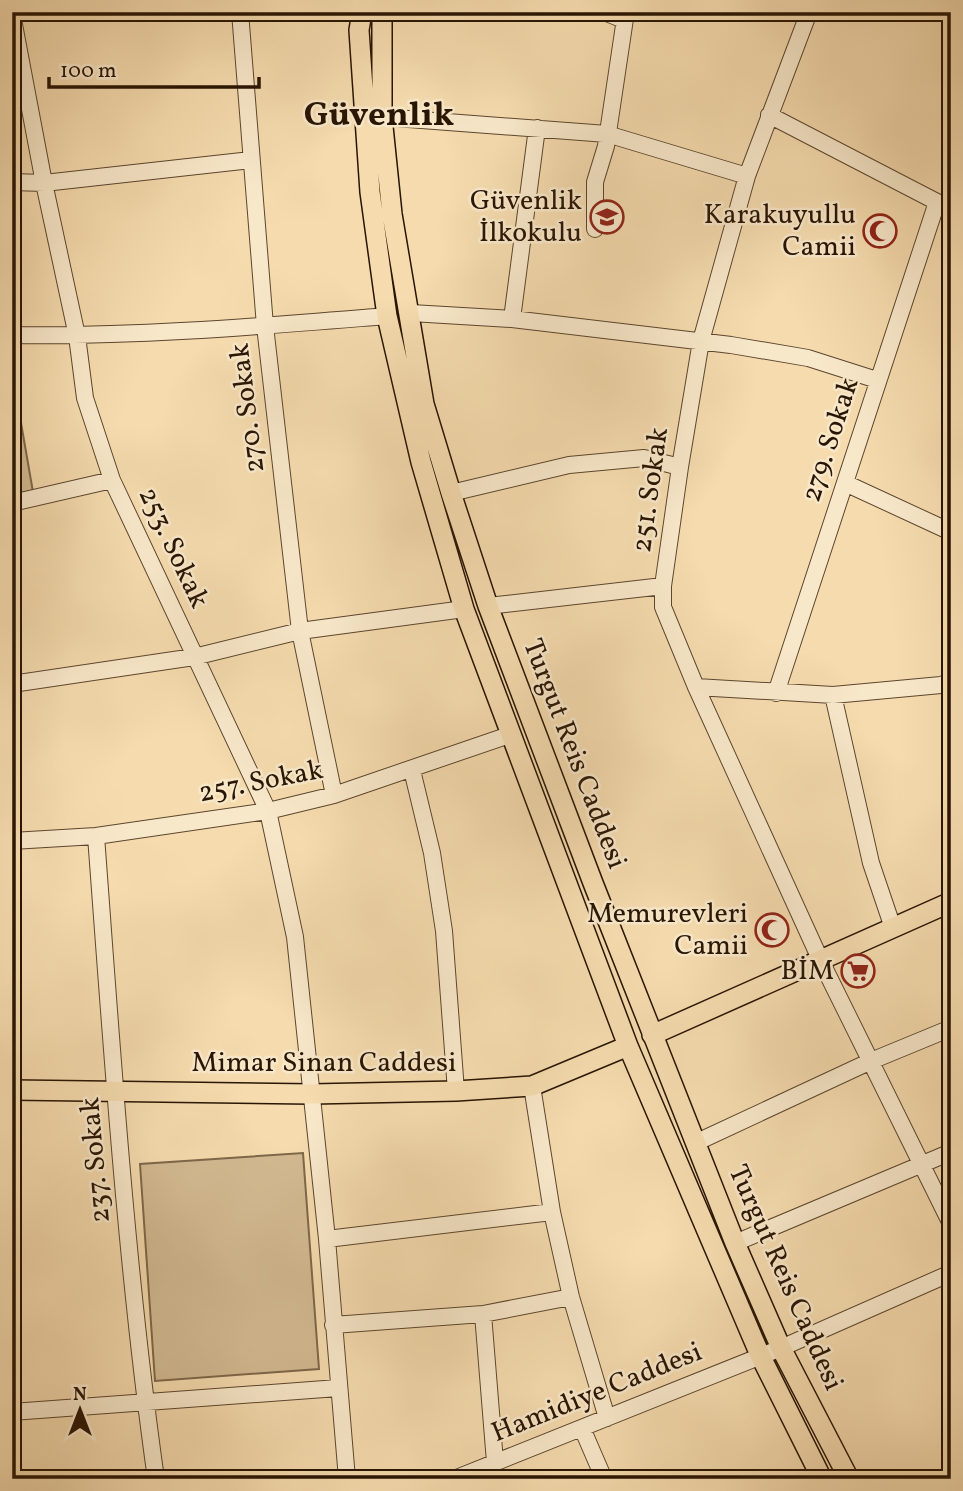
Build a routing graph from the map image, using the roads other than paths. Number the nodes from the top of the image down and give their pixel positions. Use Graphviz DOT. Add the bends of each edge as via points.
graph roads {
  1 [pos="240,12"];
  2 [pos="362,12"];
  3 [pos="382,12"];
  4 [pos="604,12"];
  5 [pos="809,12"];
  6 [pos="12,13"];
  7 [pos="625,16"];
  8 [pos="769,115"];
  9 [pos="382,117"];
  10 [pos="537,128"];
  11 [pos="607,134"];
  12 [pos="251,160"];
  13 [pos="747,176"];
  14 [pos="12,182"];
  15 [pos="44,183"];
  16 [pos="944,205"];
  17 [pos="595,229"];
  18 [pos="411,313"];
  19 [pos="387,317"];
  20 [pos="512,319"];
  21 [pos="265,326"];
  22 [pos="12,335"];
  23 [pos="77,336"];
  24 [pos="701,341"];
  25 [pos="877,380"];
  26 [pos="680,467"];
  27 [pos="112,480"];
  28 [pos="845,483"];
  29 [pos="451,493"];
  30 [pos="12,503"];
  31 [pos="951,532"];
  32 [pos="663,586"];
  33 [pos="488,606"];
  34 [pos="464,609"];
  35 [pos="300,631"];
  36 [pos="194,657"];
  37 [pos="951,681"];
  38 [pos="12,684"];
  39 [pos="696,687"];
  40 [pos="776,693"];
  41 [pos="833,695"];
  42 [pos="512,734"];
  43 [pos="412,769"];
  44 [pos="334,795"];
  45 [pos="268,811"];
  46 [pos="96,836"];
  47 [pos="12,841"];
  48 [pos="951,902"];
  49 [pos="893,928"];
  50 [pos="820,959"];
  51 [pos="951,1028"];
  52 [pos="652,1035"];
  53 [pos="628,1046"];
  54 [pos="871,1060"];
  55 [pos="532,1086"];
  56 [pos="12,1090"];
  57 [pos="115,1091"];
  58 [pos="456,1091"];
  59 [pos="312,1094"];
  60 [pos="695,1143"];
  61 [pos="951,1152"];
  62 [pos="921,1165"];
  63 [pos="552,1212"];
  64 [pos="951,1224"];
  65 [pos="327,1239"];
  66 [pos="735,1242"];
  67 [pos="951,1273"];
  68 [pos="571,1297"];
  69 [pos="484,1314"];
  70 [pos="333,1325"];
  71 [pos="781,1348"];
  72 [pos="760,1355"];
  73 [pos="338,1388"];
  74 [pos="145,1402"];
  75 [pos="12,1412"];
  76 [pos="607,1418"];
  77 [pos="582,1427"];
  78 [pos="495,1462"];
  79 [pos="156,1479"];
  80 [pos="347,1479"];
  81 [pos="454,1479"];
  82 [pos="604,1479"];
  83 [pos="822,1479"];
  84 [pos="849,1479"];
  1 -- 12 [label="street, 270. Sokak"];
  2 -- 19 [label="main road, Turgut Reis Caddesi" via="359,30 370,192"];
  3 -- 9 [label="main road, Turgut Reis Caddesi"];
  4 -- 7 [label="street"];
  5 -- 8 [label="street, 251. Sokak"];
  6 -- 15 [label="street, 253. Sokak"];
  7 -- 11 [label="street"];
  8 -- 13 [label="street, 251. Sokak"];
  8 -- 16 [label="street"];
  9 -- 10 [label="street"];
  9 -- 18 [label="main road, Turgut Reis Caddesi" via="392,214"];
  10 -- 11 [label="street"];
  10 -- 20 [label="street"];
  11 -- 13 [label="street"];
  11 -- 17 [label="street" via="595,182"];
  12 -- 15 [label="street"];
  12 -- 21 [label="street, 270. Sokak"];
  13 -- 24 [label="street, 251. Sokak"];
  14 -- 15 [label="street"];
  15 -- 23 [label="street, 253. Sokak"];
  16 -- 25 [label="street, 279. Sokak"];
  18 -- 20 [label="street"];
  18 -- 29 [label="main road, Turgut Reis Caddesi" via="425,404"];
  19 -- 21 [label="street"];
  19 -- 34 [label="main road, Turgut Reis Caddesi" via="421,463"];
  20 -- 24 [label="street"];
  21 -- 23 [label="street"];
  21 -- 35 [label="street, 270. Sokak"];
  22 -- 23 [label="street"];
  23 -- 27 [label="street, 253. Sokak" via="85,398"];
  24 -- 25 [label="street" via="808,358"];
  24 -- 26 [label="street, 251. Sokak"];
  25 -- 28 [label="street, 279. Sokak"];
  26 -- 29 [label="street" via="645,458 569,465"];
  26 -- 32 [label="street, 251. Sokak"];
  27 -- 30 [label="street"];
  27 -- 36 [label="street, 253. Sokak"];
  28 -- 31 [label="street"];
  28 -- 40 [label="street, 279. Sokak"];
  29 -- 33 [label="main road, Turgut Reis Caddesi"];
  32 -- 33 [label="street"];
  32 -- 39 [label="street, 251. Sokak" via="663,607"];
  33 -- 52 [label="main road, Turgut Reis Caddesi"];
  34 -- 35 [label="street"];
  34 -- 42 [label="main road, Turgut Reis Caddesi"];
  35 -- 36 [label="street"];
  35 -- 44 [label="street, 270. Sokak"];
  36 -- 38 [label="street"];
  36 -- 45 [label="street, 253. Sokak"];
  37 -- 41 [label="street"];
  39 -- 40 [label="street"];
  39 -- 50 [label="street, 251. Sokak"];
  40 -- 41 [label="street"];
  41 -- 49 [label="street" via="871,863"];
  42 -- 43 [label="street, 257. Sokak"];
  42 -- 53 [label="main road, Turgut Reis Caddesi"];
  43 -- 44 [label="street, 257. Sokak"];
  43 -- 58 [label="street" via="444,931"];
  44 -- 45 [label="street, 257. Sokak"];
  45 -- 46 [label="street, 257. Sokak"];
  45 -- 59 [label="street, 253. Sokak" via="295,937"];
  46 -- 47 [label="street, 257. Sokak"];
  46 -- 57 [label="street, 237. Sokak"];
  48 -- 49 [label="main road"];
  49 -- 50 [label="main road"];
  50 -- 52 [label="main road"];
  50 -- 54 [label="street, 251. Sokak"];
  51 -- 54 [label="street"];
  52 -- 60 [label="main road, Turgut Reis Caddesi"];
  53 -- 55 [label="main road, Mimar Sinan Caddesi"];
  53 -- 72 [label="main road, Turgut Reis Caddesi"];
  54 -- 60 [label="street"];
  54 -- 62 [label="street, 251. Sokak"];
  55 -- 58 [label="main road, Mimar Sinan Caddesi"];
  55 -- 63 [label="street"];
  56 -- 57 [label="main road, Mimar Sinan Caddesi"];
  57 -- 59 [label="main road, Mimar Sinan Caddesi"];
  57 -- 74 [label="street, 237. Sokak"];
  58 -- 59 [label="main road, Mimar Sinan Caddesi"];
  59 -- 65 [label="street, 253. Sokak"];
  60 -- 66 [label="main road, Turgut Reis Caddesi"];
  61 -- 62 [label="street"];
  62 -- 64 [label="street, 251. Sokak"];
  62 -- 66 [label="street"];
  63 -- 65 [label="street"];
  63 -- 68 [label="street"];
  65 -- 70 [label="street, 253. Sokak"];
  66 -- 71 [label="main road, Turgut Reis Caddesi"];
  67 -- 71 [label="street, Hamidiye Caddesi"];
  68 -- 69 [label="street"];
  68 -- 76 [label="street"];
  69 -- 70 [label="street"];
  69 -- 78 [label="street"];
  70 -- 73 [label="street, 253. Sokak"];
  71 -- 72 [label="street, Hamidiye Caddesi"];
  71 -- 84 [label="main road, Turgut Reis Caddesi"];
  72 -- 76 [label="street, Hamidiye Caddesi"];
  72 -- 83 [label="main road, Turgut Reis Caddesi"];
  73 -- 74 [label="street"];
  73 -- 80 [label="street, 253. Sokak"];
  74 -- 75 [label="street"];
  74 -- 79 [label="street, 237. Sokak"];
  76 -- 77 [label="street, Hamidiye Caddesi"];
  77 -- 78 [label="street, Hamidiye Caddesi"];
  77 -- 82 [label="street"];
  78 -- 81 [label="street, Hamidiye Caddesi"];
}
